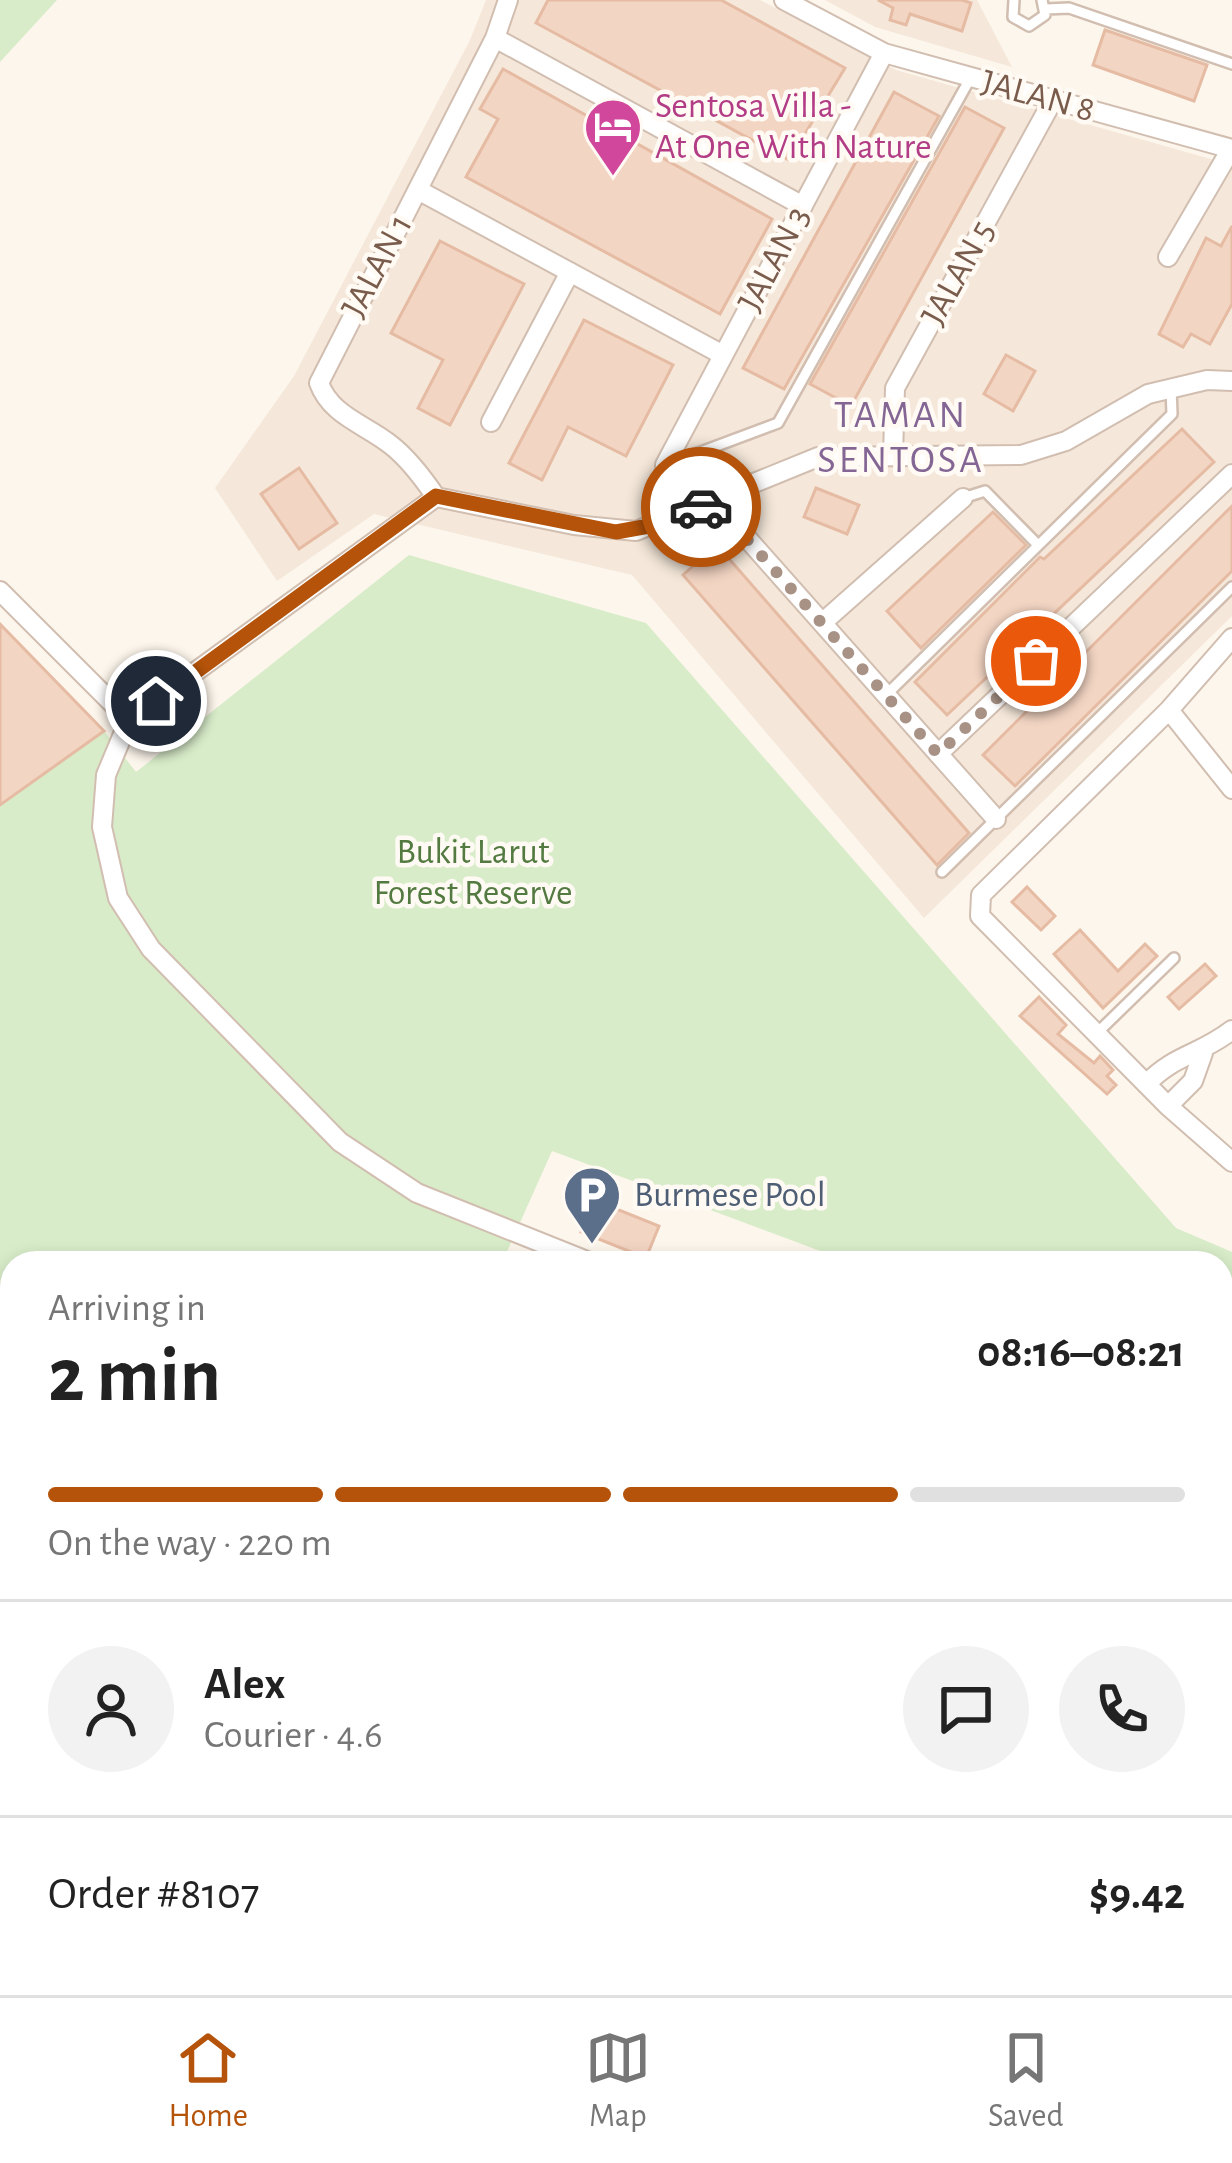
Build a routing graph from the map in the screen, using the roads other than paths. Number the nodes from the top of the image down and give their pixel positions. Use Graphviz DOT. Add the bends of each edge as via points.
graph roads {
  1 [pos="508,0"];
  2 [pos="1014,0"];
  3 [pos="787,1"];
  4 [pos="1044,4"];
  5 [pos="495,38"];
  6 [pos="884,53"];
  7 [pos="1232,64"];
  8 [pos="971,77"];
  9 [pos="1053,100"];
  10 [pos="1232,148"];
  11 [pos="418,190"];
  12 [pos="803,206"];
  13 [pos="1168,256"];
  14 [pos="570,272"];
  15 [pos="723,355"];
  16 [pos="1232,381"];
  17 [pos="1171,387"];
  18 [pos="491,422"];
  19 [pos="893,454"];
  20 [pos="665,465"];
  21 [pos="1232,475"];
  22 [pos="436,496"];
  23 [pos="963,498"];
  24 [pos="714,502"];
  25 [pos="1038,545"];
  26 [pos="1232,587"];
  27 [pos="0,591"];
  28 [pos="822,623"];
  29 [pos="1232,638"];
  30 [pos="886,695"];
  31 [pos="1169,710"];
  32 [pos="129,720"];
  33 [pos="938,754"];
  34 [pos="1232,789"];
  35 [pos="996,819"];
  36 [pos="943,872"];
  37 [pos="1174,958"];
  38 [pos="1232,1030"];
  39 [pos="1096,1033"];
  40 [pos="1203,1053"];
  41 [pos="1146,1084"];
  42 [pos="1168,1106"];
  43 [pos="1232,1164"];
  44 [pos="1232,1181"];
  45 [pos="562,1251"];
  1 -- 5 [label="street, JALAN 1"];
  2 -- 4 [label="lane" via="1022,26 1036,25"];
  3 -- 6 [label="street, JALAN 8"];
  4 -- 7 [label="lane"];
  5 -- 11 [label="street, JALAN 1"];
  5 -- 12 [label="street"];
  6 -- 8 [label="street, JALAN 8"];
  6 -- 12 [label="street, JALAN 3"];
  8 -- 9 [label="street, JALAN 8"];
  8 -- 20 [label="lane" via="778,423"];
  9 -- 10 [label="street, JALAN 8"];
  9 -- 19 [label="street, JALAN 5" via="895,388"];
  10 -- 13 [label="street"];
  11 -- 14 [label="street"];
  11 -- 22 [label="street, JALAN 1" via="319,382 343,416 393,446"];
  12 -- 15 [label="street, JALAN 3"];
  14 -- 15 [label="street"];
  14 -- 18 [label="street"];
  15 -- 20 [label="street, JALAN 3"];
  16 -- 17 [label="street"];
  17 -- 19 [label="street" via="1021,455"];
  17 -- 25 [label="lane" via="1172,414"];
  19 -- 24 [label="street" via="818,457"];
  21 -- 33 [label="street"];
  22 -- 24 [label="street" via="616,532"];
  22 -- 32 [label="street"];
  23 -- 25 [label="lane" via="986,490"];
  23 -- 28 [label="street"];
  24 -- 28 [label="street"];
  25 -- 30 [label="lane"];
  26 -- 35 [label="lane"];
  27 -- 32 [label="street"];
  28 -- 30 [label="street"];
  29 -- 31 [label="street"];
  30 -- 33 [label="street"];
  31 -- 34 [label="street"];
  31 -- 39 [label="street" via="977,906"];
  32 -- 45 [label="street" via="106,775 102,827 118,898 152,949 340,1142 417,1193"];
  33 -- 35 [label="street"];
  35 -- 36 [label="lane"];
  37 -- 39 [label="lane"];
  38 -- 40 [label="street"];
  39 -- 41 [label="street"];
  40 -- 41 [label="street" via="1173,1058"];
  40 -- 42 [label="street" via="1193,1081"];
  41 -- 42 [label="street"];
  42 -- 43 [label="street"];
  43 -- 44 [label="street"];
}
